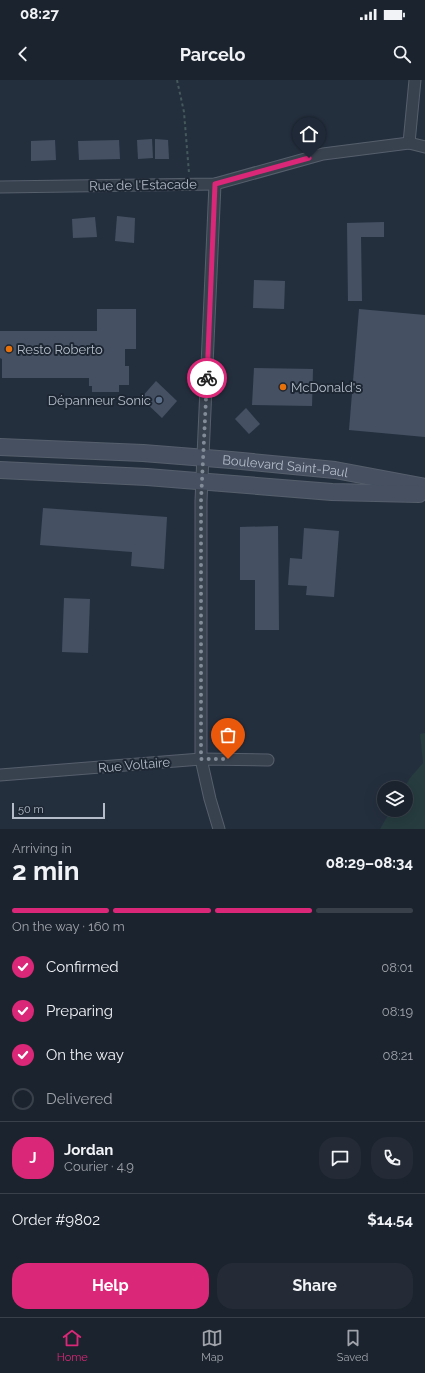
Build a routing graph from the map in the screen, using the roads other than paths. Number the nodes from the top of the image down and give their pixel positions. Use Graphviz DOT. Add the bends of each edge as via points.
graph roads {
  1 [pos="415,80"];
  2 [pos="409,144"];
  3 [pos="425,147"];
  4 [pos="215,184"];
  5 [pos="0,187"];
  6 [pos="0,447"];
  7 [pos="204,458"];
  8 [pos="0,470"];
  9 [pos="202,481"];
  10 [pos="425,487"];
  11 [pos="425,494"];
  12 [pos="201,759"];
  13 [pos="268,760"];
  14 [pos="0,775"];
  15 [pos="219,829"];
  1 -- 2 [label="street"];
  2 -- 3 [label="street, Rue de l'Estacade"];
  2 -- 4 [label="street, Rue de l'Estacade" via="323,154"];
  4 -- 5 [label="street, Rue de l'Estacade"];
  4 -- 7 [label="street"];
  6 -- 7 [label="main road, Boulevard Saint-Paul"];
  7 -- 9 [label="street"];
  7 -- 10 [label="main road, Boulevard Saint-Paul" via="334,470"];
  8 -- 9 [label="main road, Boulevard Saint-Paul"];
  9 -- 11 [label="main road, Boulevard Saint-Paul" via="332,492"];
  9 -- 12 [label="street"];
  12 -- 13 [label="street, Rue Voltaire"];
  12 -- 14 [label="street, Rue Voltaire"];
  12 -- 15 [label="street"];
}
